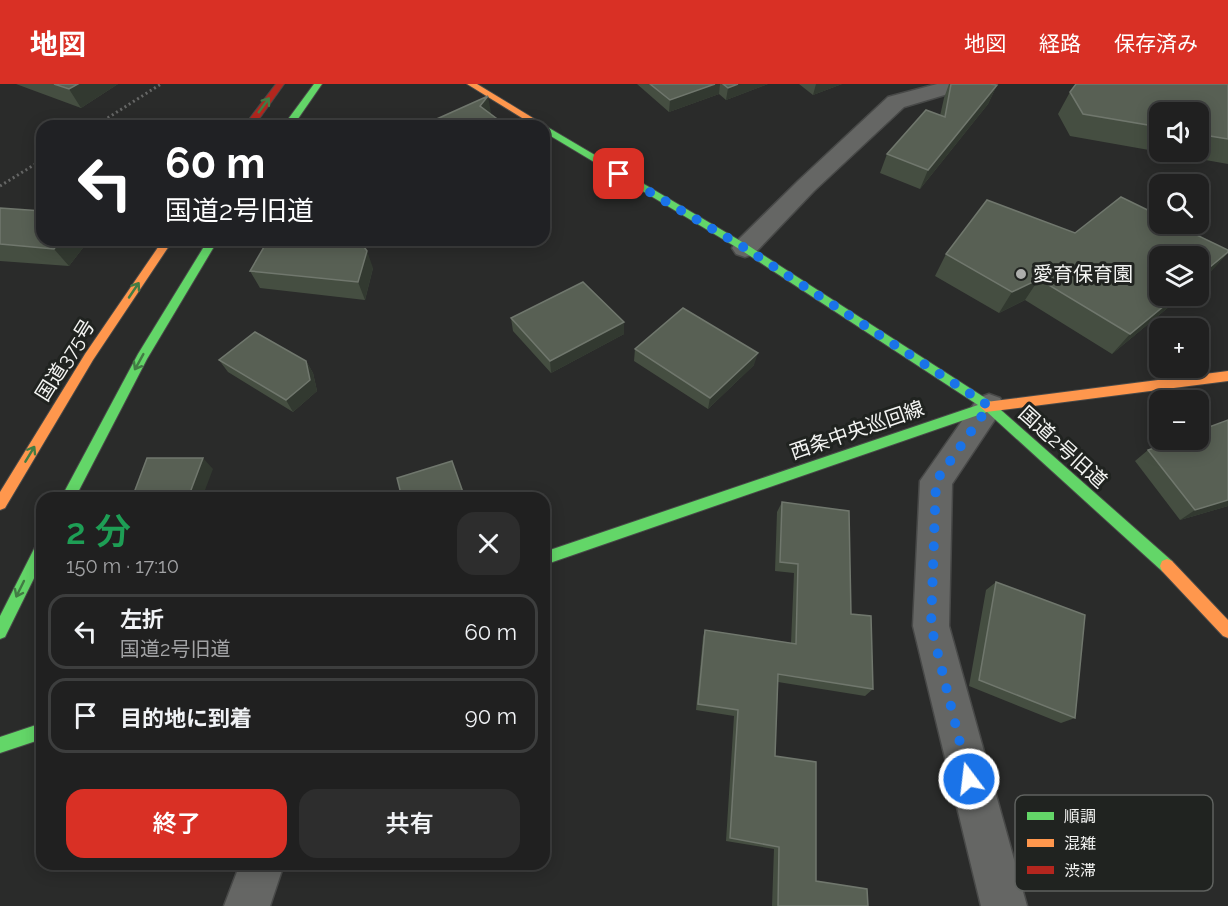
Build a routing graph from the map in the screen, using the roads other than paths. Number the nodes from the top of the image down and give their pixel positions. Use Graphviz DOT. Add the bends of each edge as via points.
graph roads {
  1 [pos="280,84"];
  2 [pos="318,84"];
  3 [pos="471,84"];
  4 [pos="961,84"];
  5 [pos="253,120"];
  6 [pos="292,120"];
  7 [pos="531,120"];
  8 [pos="550,132"];
  9 [pos="164,246"];
  10 [pos="209,246"];
  11 [pos="745,248"];
  12 [pos="1228,376"];
  13 [pos="989,406"];
  14 [pos="71,492"];
  15 [pos="0,504"];
  16 [pos="550,557"];
  17 [pos="36,559"];
  18 [pos="1228,631"];
  19 [pos="0,632"];
  20 [pos="36,733"];
  21 [pos="0,745"];
  22 [pos="260,870"];
  23 [pos="247,906"];
  24 [pos="1004,906"];
  5 -- 1 [label="main road, one-way"];
  2 -- 6 [label="main road"];
  3 -- 7 [label="main road"];
  4 -- 11 [label="street" via="896,102"];
  8 -- 11 [label="main road, 国道2号旧道"];
  15 -- 9 [label="main road, 国道375号, one-way" via="89,357"];
  10 -- 14 [label="main road, one-way" via="142,357"];
  11 -- 13 [label="main road, 国道2号旧道"];
  12 -- 13 [label="main road, 西条中央巡回線"];
  13 -- 16 [label="main road, 西条中央巡回線"];
  13 -- 18 [label="main road, 国道2号旧道" via="1173,572"];
  13 -- 24 [label="street" via="936,481 931,626"];
  17 -- 19 [label="main road, one-way"];
  20 -- 21 [label="main road"];
  22 -- 23 [label="street"];
}
